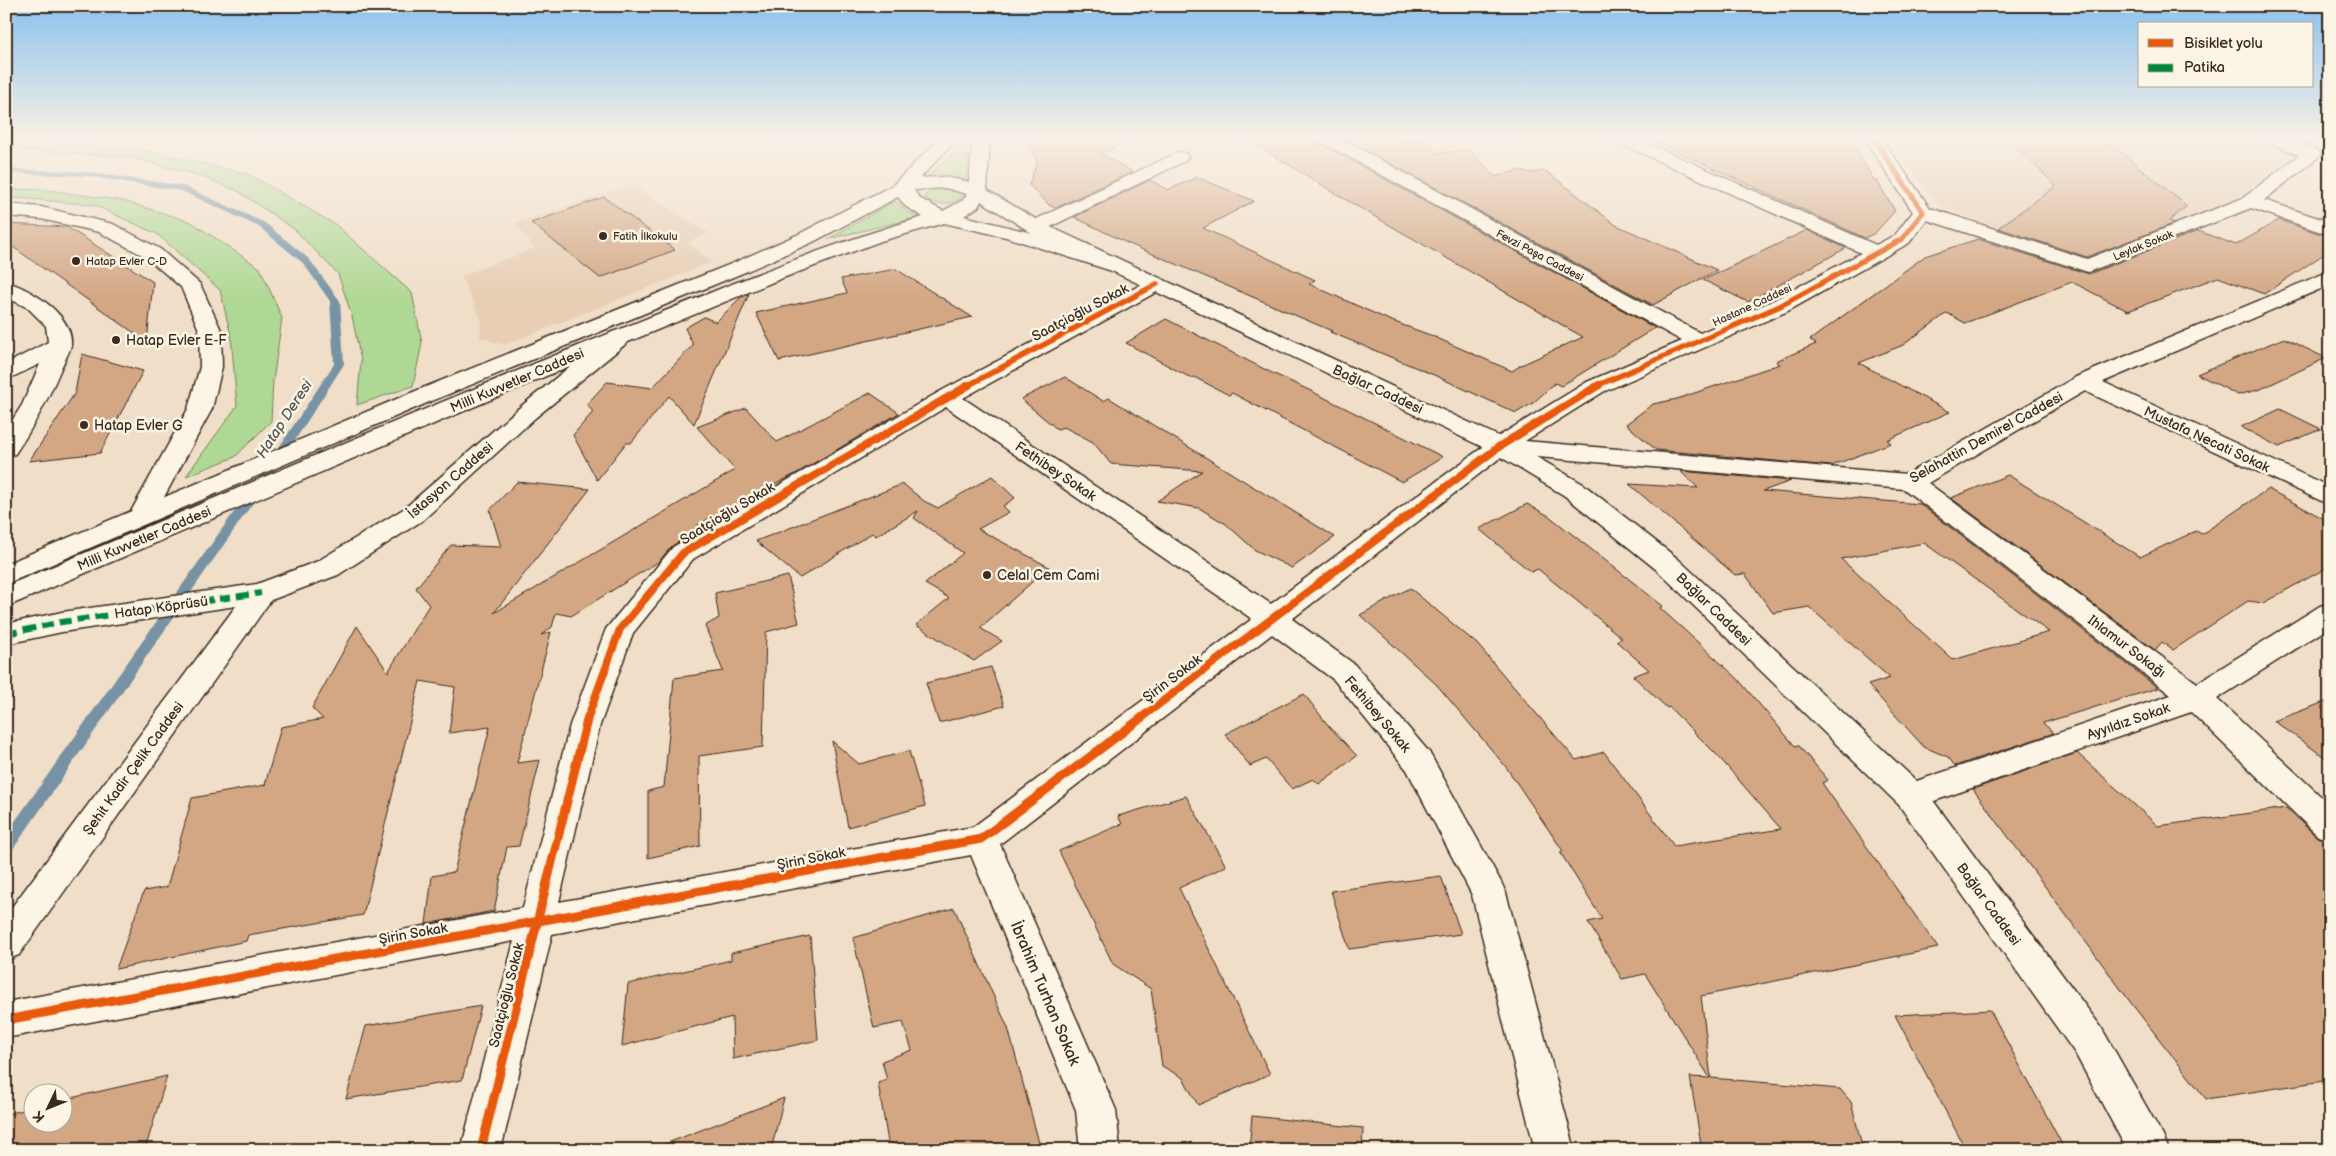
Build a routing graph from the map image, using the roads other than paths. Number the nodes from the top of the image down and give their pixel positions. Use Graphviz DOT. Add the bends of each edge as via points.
graph roads {
  1 [pos="893,192"];
  2 [pos="906,192"];
  3 [pos="977,192"];
  4 [pos="981,192"];
  5 [pos="1107,192"];
  6 [pos="1423,192"];
  7 [pos="1742,192"];
  8 [pos="1909,192"];
  9 [pos="2263,192"];
  10 [pos="2250,202"];
  11 [pos="6,210"];
  12 [pos="1923,212"];
  13 [pos="946,217"];
  14 [pos="1035,227"];
  15 [pos="2330,229"];
  16 [pos="1876,253"];
  17 [pos="1112,265"];
  18 [pos="2330,277"];
  19 [pos="1158,284"];
  20 [pos="6,288"];
  21 [pos="620,337"];
  22 [pos="1699,341"];
  23 [pos="60,345"];
  24 [pos="535,361"];
  25 [pos="6,373"];
  26 [pos="2084,382"];
  27 [pos="947,397"];
  28 [pos="1500,446"];
  29 [pos="6,449"];
  30 [pos="1911,482"];
  31 [pos="2330,497"];
  32 [pos="142,515"];
  33 [pos="73,556"];
  34 [pos="6,575"];
  35 [pos="261,592"];
  36 [pos="6,597"];
  37 [pos="2330,613"];
  38 [pos="1271,618"];
  39 [pos="6,634"];
  40 [pos="2196,698"];
  41 [pos="1910,796"];
  42 [pos="2330,826"];
  43 [pos="981,839"];
  44 [pos="536,923"];
  45 [pos="6,944"];
  46 [pos="6,1020"];
  47 [pos="481,1150"];
  48 [pos="1100,1150"];
  49 [pos="1555,1150"];
  50 [pos="2148,1150"];
  1 -- 24 [label="street" via="806,238"];
  2 -- 13 [label="street" via="920,208"];
  3 -- 13 [label="street, Milli Kuvvetler Caddesi" via="971,203"];
  4 -- 14 [label="street"];
  5 -- 14 [label="street"];
  6 -- 22 [label="street, Fevzi Paşa Caddesi"];
  7 -- 16 [label="street"];
  8 -- 12 [label="street"];
  9 -- 10 [label="street, Leylak Sokak"];
  10 -- 12 [label="street, Leylak Sokak" via="2088,266"];
  10 -- 15 [label="street"];
  11 -- 32 [label="street" via="41,212 106,228 154,253 190,284 210,330 211,368 200,409"];
  12 -- 16 [label="street, Hastane Caddesi" via="1902,239"];
  13 -- 17 [label="street" via="1012,233"];
  13 -- 21 [label="street, Milli Kuvvetler Caddesi" via="865,240"];
  14 -- 17 [label="street"];
  16 -- 22 [label="street, Hastane Caddesi" via="1780,306"];
  17 -- 19 [label="street, Bağlar Caddesi"];
  18 -- 26 [label="street, Selahattin Demirel Caddesi"];
  19 -- 27 [label="street, Saatçioğlu Sokak"];
  19 -- 28 [label="street, Bağlar Caddesi"];
  20 -- 23 [label="street" via="35,304 56,324"];
  21 -- 24 [label="street, Milli Kuvvetler Caddesi"];
  21 -- 35 [label="street, İstasyon Caddesi" via="527,413 414,514 328,568"];
  22 -- 28 [label="street, Hastane Caddesi" via="1595,387"];
  23 -- 25 [label="street"];
  23 -- 29 [label="street" via="34,405"];
  24 -- 32 [label="street"];
  24 -- 33 [label="street, Milli Kuvvetler Caddesi"];
  26 -- 30 [label="street, Selahattin Demirel Caddesi"];
  26 -- 31 [label="street, Mustafa Necati Sokak"];
  27 -- 38 [label="street, Fethibey Sokak"];
  27 -- 44 [label="street, Saatçioğlu Sokak" via="683,553 620,629 585,725"];
  28 -- 30 [label="street, Selahattin Demirel Caddesi"];
  28 -- 38 [label="street, Şirin Sokak"];
  28 -- 41 [label="street, Bağlar Caddesi" via="1574,490 1668,565"];
  30 -- 40 [label="street, Ihlamur Sokağı"];
  32 -- 33 [label="street"];
  33 -- 34 [label="street"];
  33 -- 36 [label="street, Milli Kuvvetler Caddesi"];
  35 -- 39 [label="street, Hatap Köprüsü" via="62,622"];
  35 -- 45 [label="street, Şehit Kadir Çelik Caddesi"];
  37 -- 40 [label="street, Ayyıldız Sokak"];
  38 -- 43 [label="street, Şirin Sokak"];
  38 -- 49 [label="street, Fethibey Sokak" via="1344,672 1418,761 1489,892"];
  40 -- 41 [label="street, Ayyıldız Sokak"];
  40 -- 42 [label="street, Ihlamur Sokağı"];
  41 -- 50 [label="street, Bağlar Caddesi" via="2088,1040"];
  43 -- 44 [label="street, Şirin Sokak"];
  43 -- 48 [label="street, İbrahim Turhan Sokak" via="1096,1110"];
  44 -- 46 [label="street, Şirin Sokak"];
  44 -- 47 [label="street, Saatçioğlu Sokak"];
}
